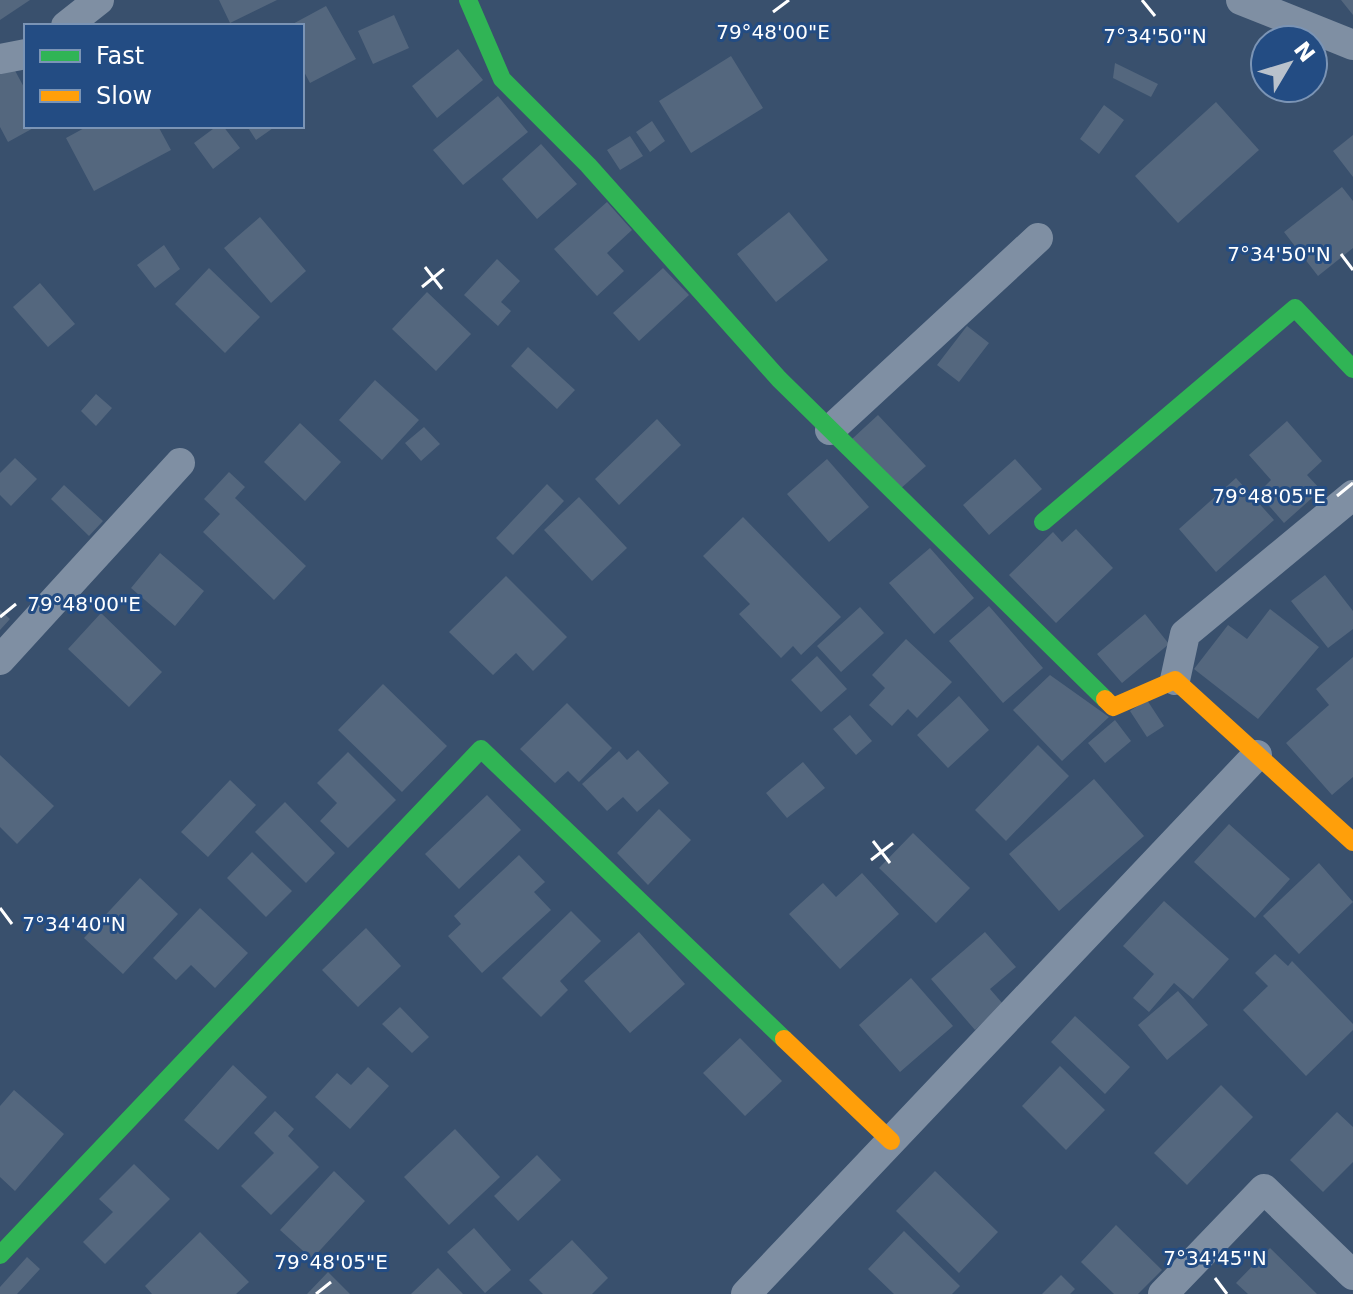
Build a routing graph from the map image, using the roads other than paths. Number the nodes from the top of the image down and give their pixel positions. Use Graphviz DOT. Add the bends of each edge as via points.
graph roads {
  1 [pos="99,0"];
  2 [pos="468,0"];
  3 [pos="1241,0"];
  4 [pos="69,24"];
  5 [pos="1353,45"];
  6 [pos="24,54"];
  7 [pos="0,59"];
  8 [pos="1038,238"];
  9 [pos="1353,369"];
  10 [pos="830,430"];
  11 [pos="180,463"];
  12 [pos="1353,495"];
  13 [pos="1043,522"];
  14 [pos="0,660"];
  15 [pos="1175,680"];
  16 [pos="1257,755"];
  17 [pos="1349,831"];
  18 [pos="891,1141"];
  19 [pos="0,1255"];
  20 [pos="1353,1275"];
  21 [pos="746,1294"];
  22 [pos="1163,1294"];
  1 -- 4 [label="street"];
  2 -- 10 [label="street" via="502,79 588,165"];
  3 -- 5 [label="street"];
  6 -- 7 [label="street"];
  8 -- 10 [label="street"];
  9 -- 13 [label="street" via="1295,308"];
  10 -- 15 [label="street" via="1113,707"];
  11 -- 14 [label="street"];
  12 -- 15 [label="street" via="1185,634"];
  15 -- 16 [label="street"];
  16 -- 17 [label="street"];
  16 -- 18 [label="street"];
  18 -- 19 [label="street" via="481,749"];
  18 -- 21 [label="street"];
  20 -- 22 [label="street" via="1264,1189"];
}
